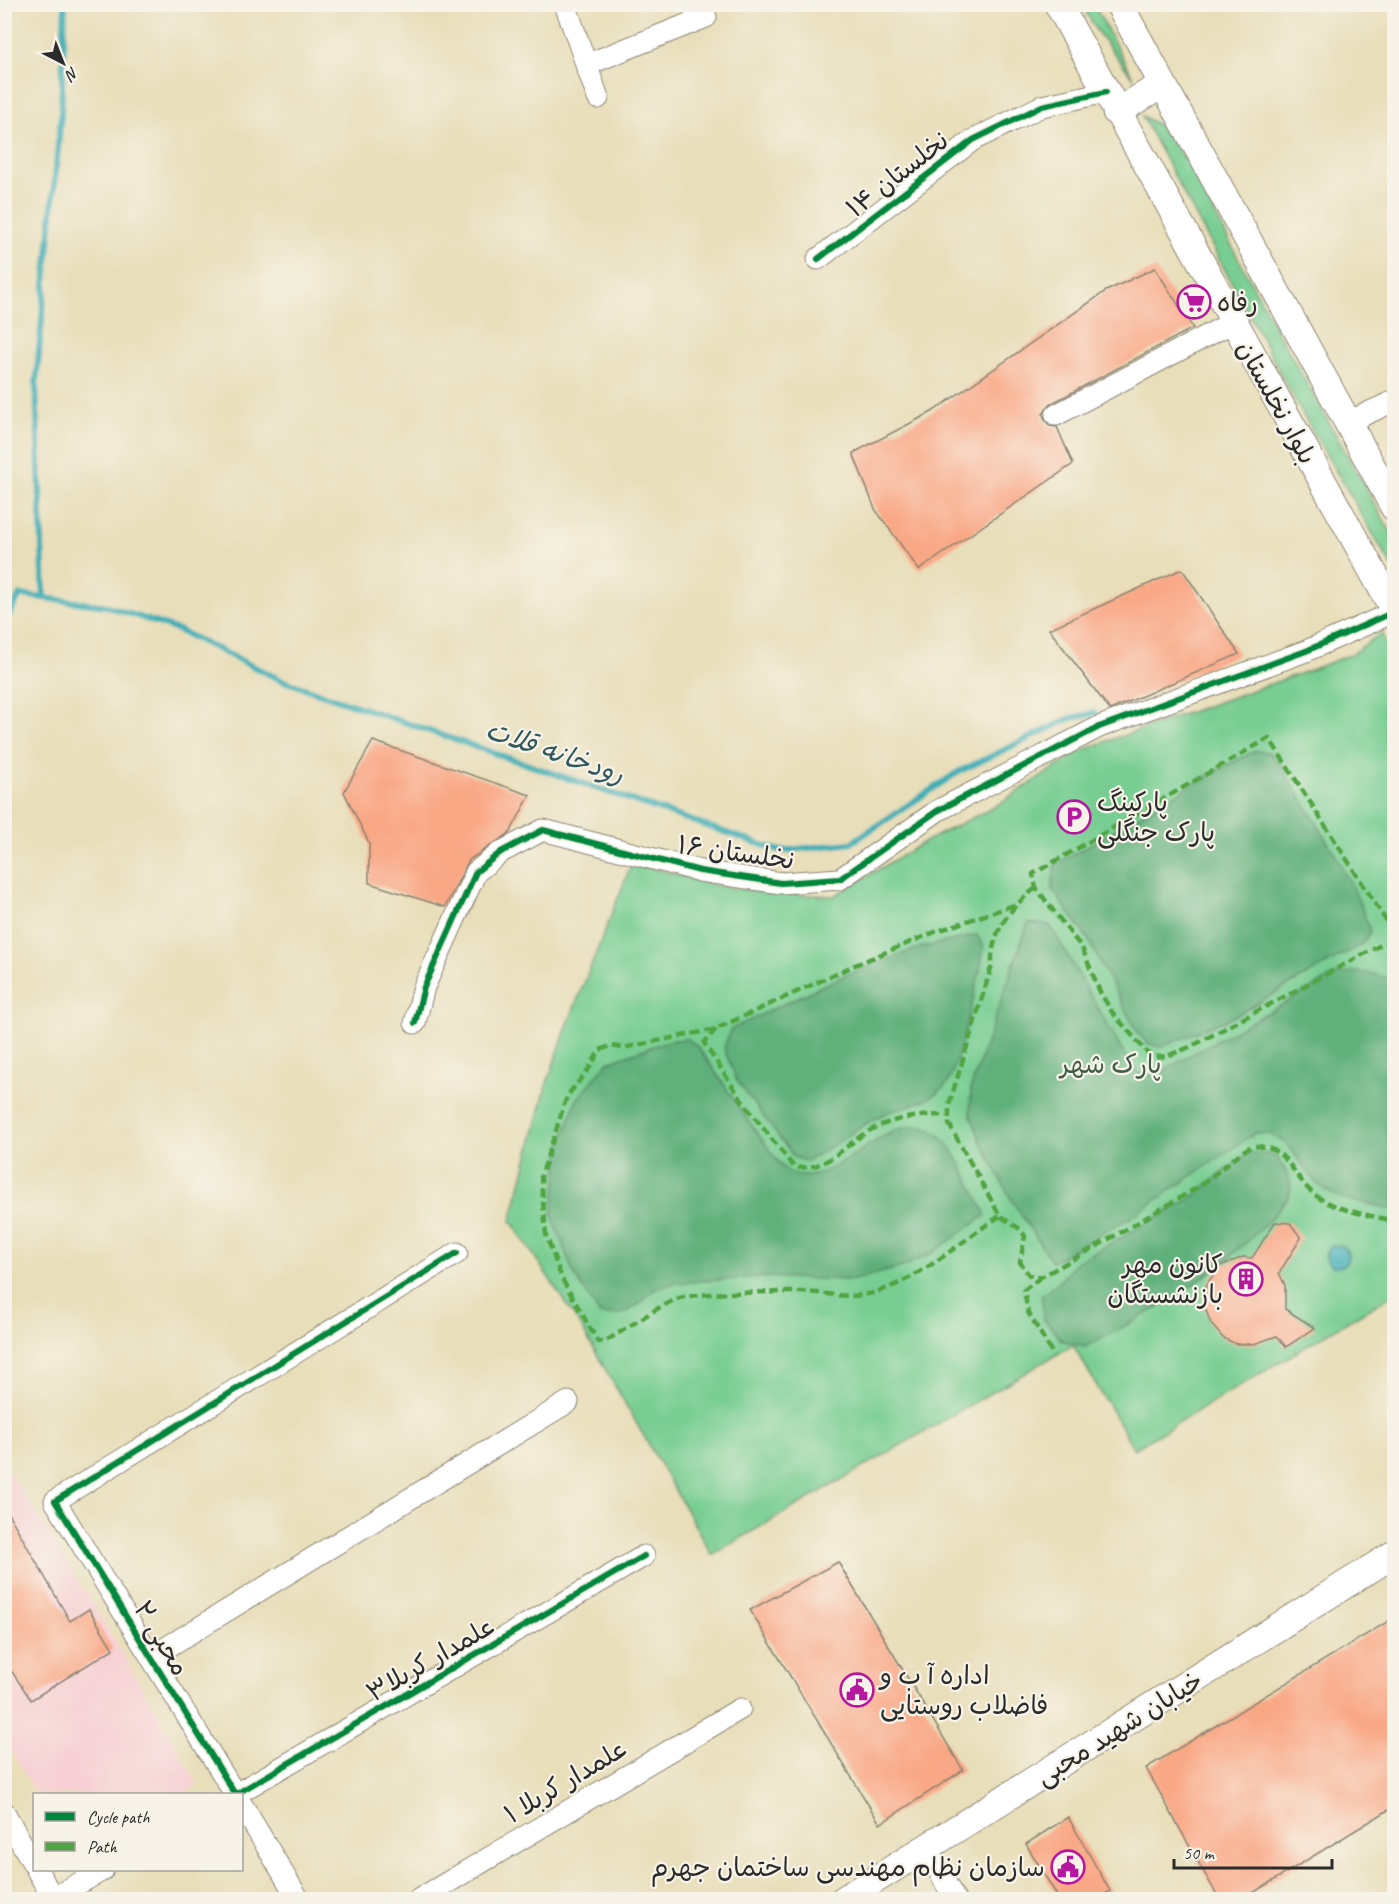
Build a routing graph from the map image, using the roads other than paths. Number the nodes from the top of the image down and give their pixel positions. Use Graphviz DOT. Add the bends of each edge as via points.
graph roads {
  1 [pos="565,4"];
  2 [pos="1058,4"];
  3 [pos="1119,4"];
  4 [pos="706,17"];
  5 [pos="586,65"];
  6 [pos="1162,85"];
  7 [pos="598,98"];
  8 [pos="1111,102"];
  9 [pos="818,259"];
  10 [pos="1233,322"];
  11 [pos="1395,401"];
  12 [pos="1056,415"];
  13 [pos="1348,422"];
  14 [pos="1395,507"];
  15 [pos="1395,611"];
  16 [pos="415,1023"];
  17 [pos="457,1252"];
  18 [pos="568,1402"];
  19 [pos="1395,1554"];
  20 [pos="644,1556"];
  21 [pos="151,1657"];
  22 [pos="740,1709"];
  23 [pos="235,1793"];
  24 [pos="238,1793"];
  25 [pos="243,1807"];
  26 [pos="4,1812"];
  27 [pos="927,1849"];
  28 [pos="33,1863"];
  29 [pos="38,1871"];
  30 [pos="100,1871"];
  31 [pos="53,1899"];
  32 [pos="299,1899"];
  33 [pos="418,1899"];
  34 [pos="843,1899"];
  35 [pos="955,1899"];
  1 -- 5 [label="street"];
  2 -- 8 [label="main road, بلوار نخلستان"];
  3 -- 6 [label="main road, بلوار نخلستان"];
  4 -- 5 [label="street"];
  5 -- 7 [label="street"];
  6 -- 8 [label="main road"];
  6 -- 13 [label="main road, بلوار نخلستان"];
  8 -- 9 [label="street, نخلستان ۱۴" via="1042,106 973,140"];
  8 -- 10 [label="main road, بلوار نخلستان"];
  10 -- 12 [label="street"];
  10 -- 15 [label="main road, بلوار نخلستان"];
  11 -- 13 [label="street"];
  13 -- 14 [label="main road, بلوار نخلستان"];
  15 -- 16 [label="street, نخلستان ۱۶" via="1306,651 1099,726 937,811 840,879 781,883 700,871 543,830 501,852 476,872 424,987"];
  17 -- 21 [label="street, محبی ۲" via="55,1501"];
  18 -- 21 [label="street"];
  19 -- 27 [label="main road, خیابان شهید محبی"];
  20 -- 24 [label="street, علمدار کربلا۳"];
  21 -- 23 [label="street, محبی ۲"];
  22 -- 33 [label="street, علمدار کربلا ۱"];
  25 -- 32 [label="street"];
  26 -- 28 [label="street"];
  27 -- 34 [label="main road, خیابان شهید محبی"];
  27 -- 35 [label="street"];
  29 -- 31 [label="street"];
  30 -- 31 [label="street"];
}
